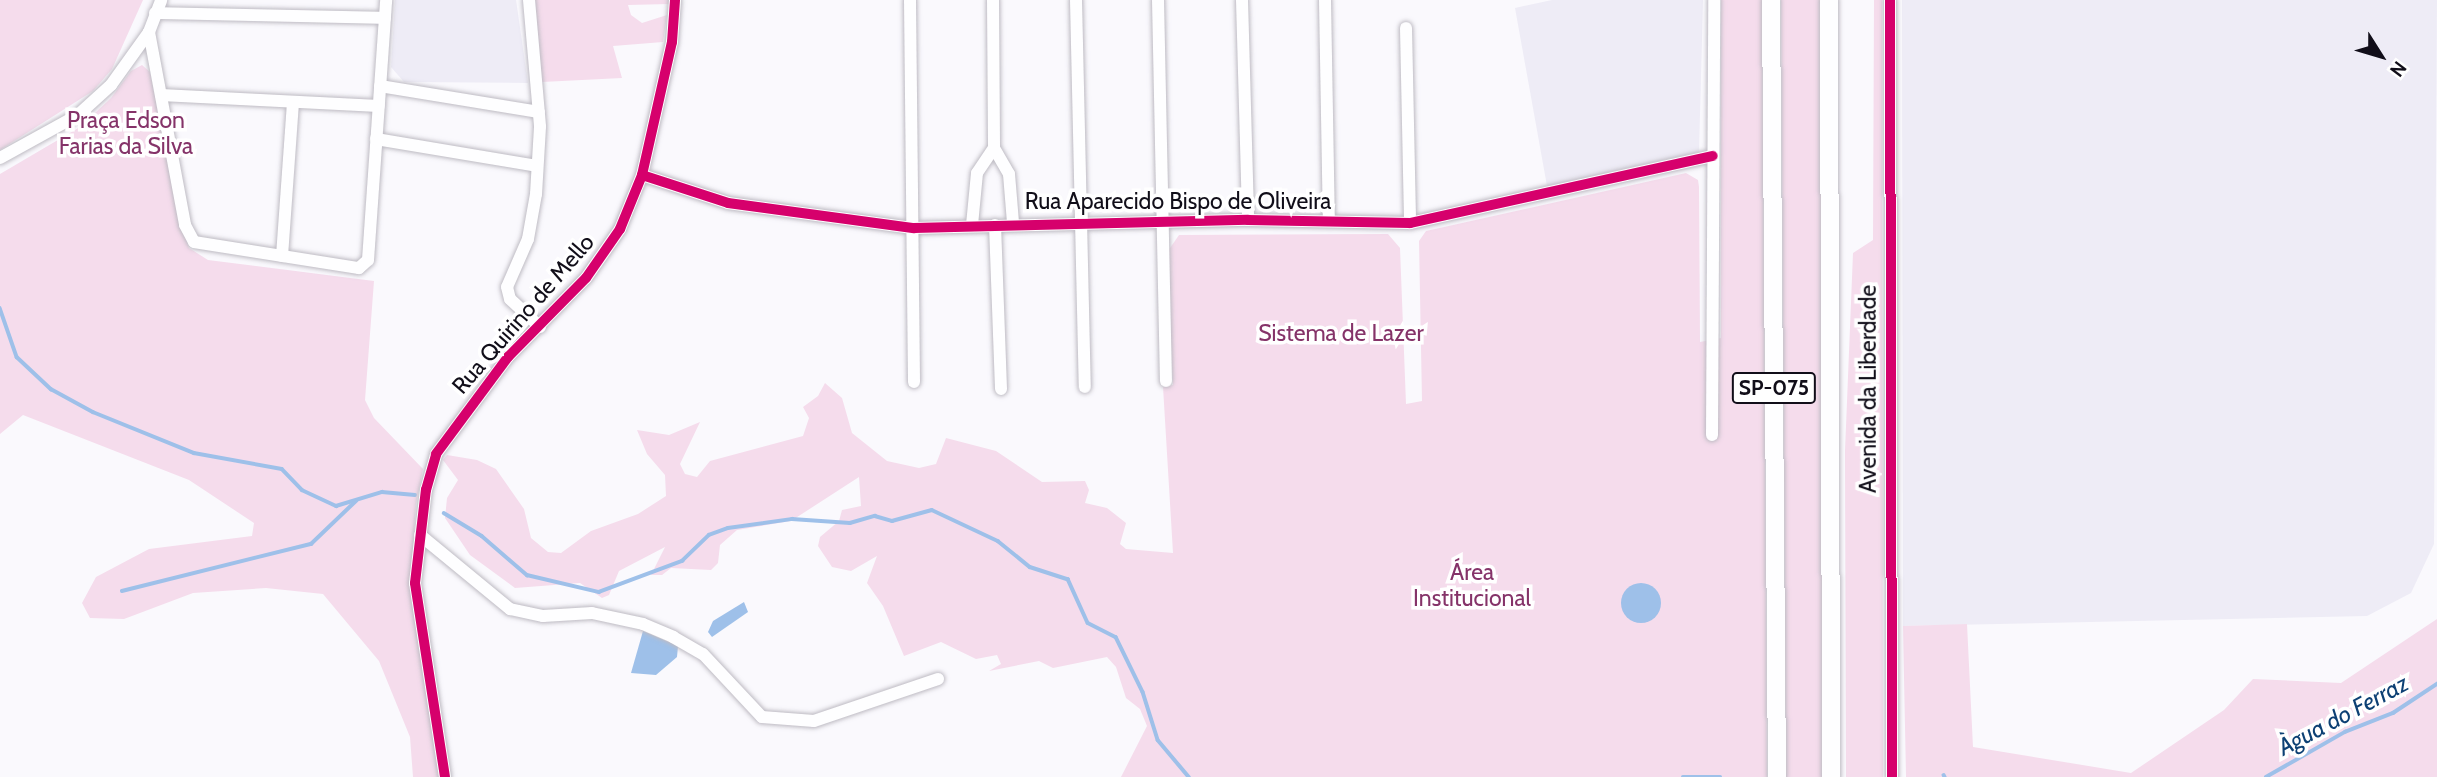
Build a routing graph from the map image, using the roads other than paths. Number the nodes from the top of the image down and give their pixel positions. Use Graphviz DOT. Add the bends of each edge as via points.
graph roads {
  1 [pos="161,0"];
  2 [pos="386,0"];
  3 [pos="529,0"];
  4 [pos="675,0"];
  5 [pos="910,0"];
  6 [pos="993,0"];
  7 [pos="1076,0"];
  8 [pos="1158,0"];
  9 [pos="1242,0"];
  10 [pos="1325,0"];
  11 [pos="1714,0"];
  12 [pos="1771,0"];
  13 [pos="1829,0"];
  14 [pos="1889,0"];
  15 [pos="155,13"];
  16 [pos="385,18"];
  17 [pos="1406,28"];
  18 [pos="149,32"];
  19 [pos="380,86"];
  20 [pos="161,95"];
  21 [pos="292,102"];
  22 [pos="379,106"];
  23 [pos="539,112"];
  24 [pos="376,139"];
  25 [pos="994,148"];
  26 [pos="1713,156"];
  27 [pos="0,158"];
  28 [pos="537,166"];
  29 [pos="642,175"];
  30 [pos="1248,220"];
  31 [pos="1329,221"];
  32 [pos="1081,222"];
  33 [pos="1163,222"];
  34 [pos="1013,223"];
  35 [pos="1410,223"];
  36 [pos="972,225"];
  37 [pos="995,225"];
  38 [pos="914,228"];
  39 [pos="282,256"];
  40 [pos="540,327"];
  41 [pos="1166,381"];
  42 [pos="914,382"];
  43 [pos="1085,387"];
  44 [pos="1001,389"];
  45 [pos="1712,435"];
  46 [pos="420,535"];
  47 [pos="938,679"];
  48 [pos="445,777"];
  49 [pos="1777,777"];
  50 [pos="1831,777"];
  51 [pos="1892,777"];
  1 -- 15 [label="street"];
  2 -- 16 [label="street"];
  3 -- 23 [label="street"];
  4 -- 29 [label="street, Rua Quirino de Mello" via="672,42"];
  5 -- 38 [label="street"];
  6 -- 25 [label="street"];
  7 -- 32 [label="street"];
  8 -- 33 [label="street"];
  9 -- 30 [label="street"];
  10 -- 31 [label="street"];
  11 -- 26 [label="street"];
  12 -- 49 [label="highway, SP-075"];
  13 -- 50 [label="highway, SP-075"];
  14 -- 51 [label="street, Avenida da Liberdade"];
  15 -- 16 [label="street"];
  15 -- 18 [label="street"];
  16 -- 19 [label="street"];
  17 -- 35 [label="street"];
  18 -- 20 [label="street"];
  18 -- 27 [label="street" via="111,85 78,116"];
  19 -- 22 [label="street"];
  19 -- 23 [label="street"];
  20 -- 21 [label="street"];
  20 -- 39 [label="street" via="185,225 194,242"];
  21 -- 22 [label="street"];
  21 -- 39 [label="street"];
  22 -- 24 [label="street"];
  23 -- 28 [label="street"];
  24 -- 28 [label="street"];
  24 -- 39 [label="street" via="368,260 359,268"];
  25 -- 34 [label="street" via="1009,174"];
  25 -- 36 [label="street" via="977,173"];
  26 -- 35 [label="street, Rua Aparecido Bispo de Oliveira"];
  26 -- 45 [label="street"];
  28 -- 40 [label="street" via="528,239 507,287 510,299"];
  29 -- 38 [label="street, Rua Aparecido Bispo de Oliveira" via="728,202"];
  29 -- 40 [label="street, Rua Quirino de Mello" via="604,256"];
  30 -- 31 [label="street, Rua Aparecido Bispo de Oliveira"];
  30 -- 33 [label="street, Rua Aparecido Bispo de Oliveira"];
  31 -- 35 [label="street, Rua Aparecido Bispo de Oliveira"];
  32 -- 33 [label="street, Rua Aparecido Bispo de Oliveira"];
  32 -- 34 [label="street, Rua Aparecido Bispo de Oliveira"];
  32 -- 43 [label="street"];
  33 -- 41 [label="street"];
  34 -- 37 [label="street, Rua Aparecido Bispo de Oliveira"];
  36 -- 37 [label="street, Rua Aparecido Bispo de Oliveira"];
  36 -- 38 [label="street, Rua Aparecido Bispo de Oliveira"];
  37 -- 44 [label="street"];
  38 -- 42 [label="street"];
  40 -- 46 [label="street, Rua Quirino de Mello" via="508,357 440,446 426,490"];
  46 -- 47 [label="street" via="510,609 543,616 592,613 643,624 673,637 703,653 762,717 814,720"];
  46 -- 48 [label="street, Rua Quirino de Mello" via="415,583"];
}
